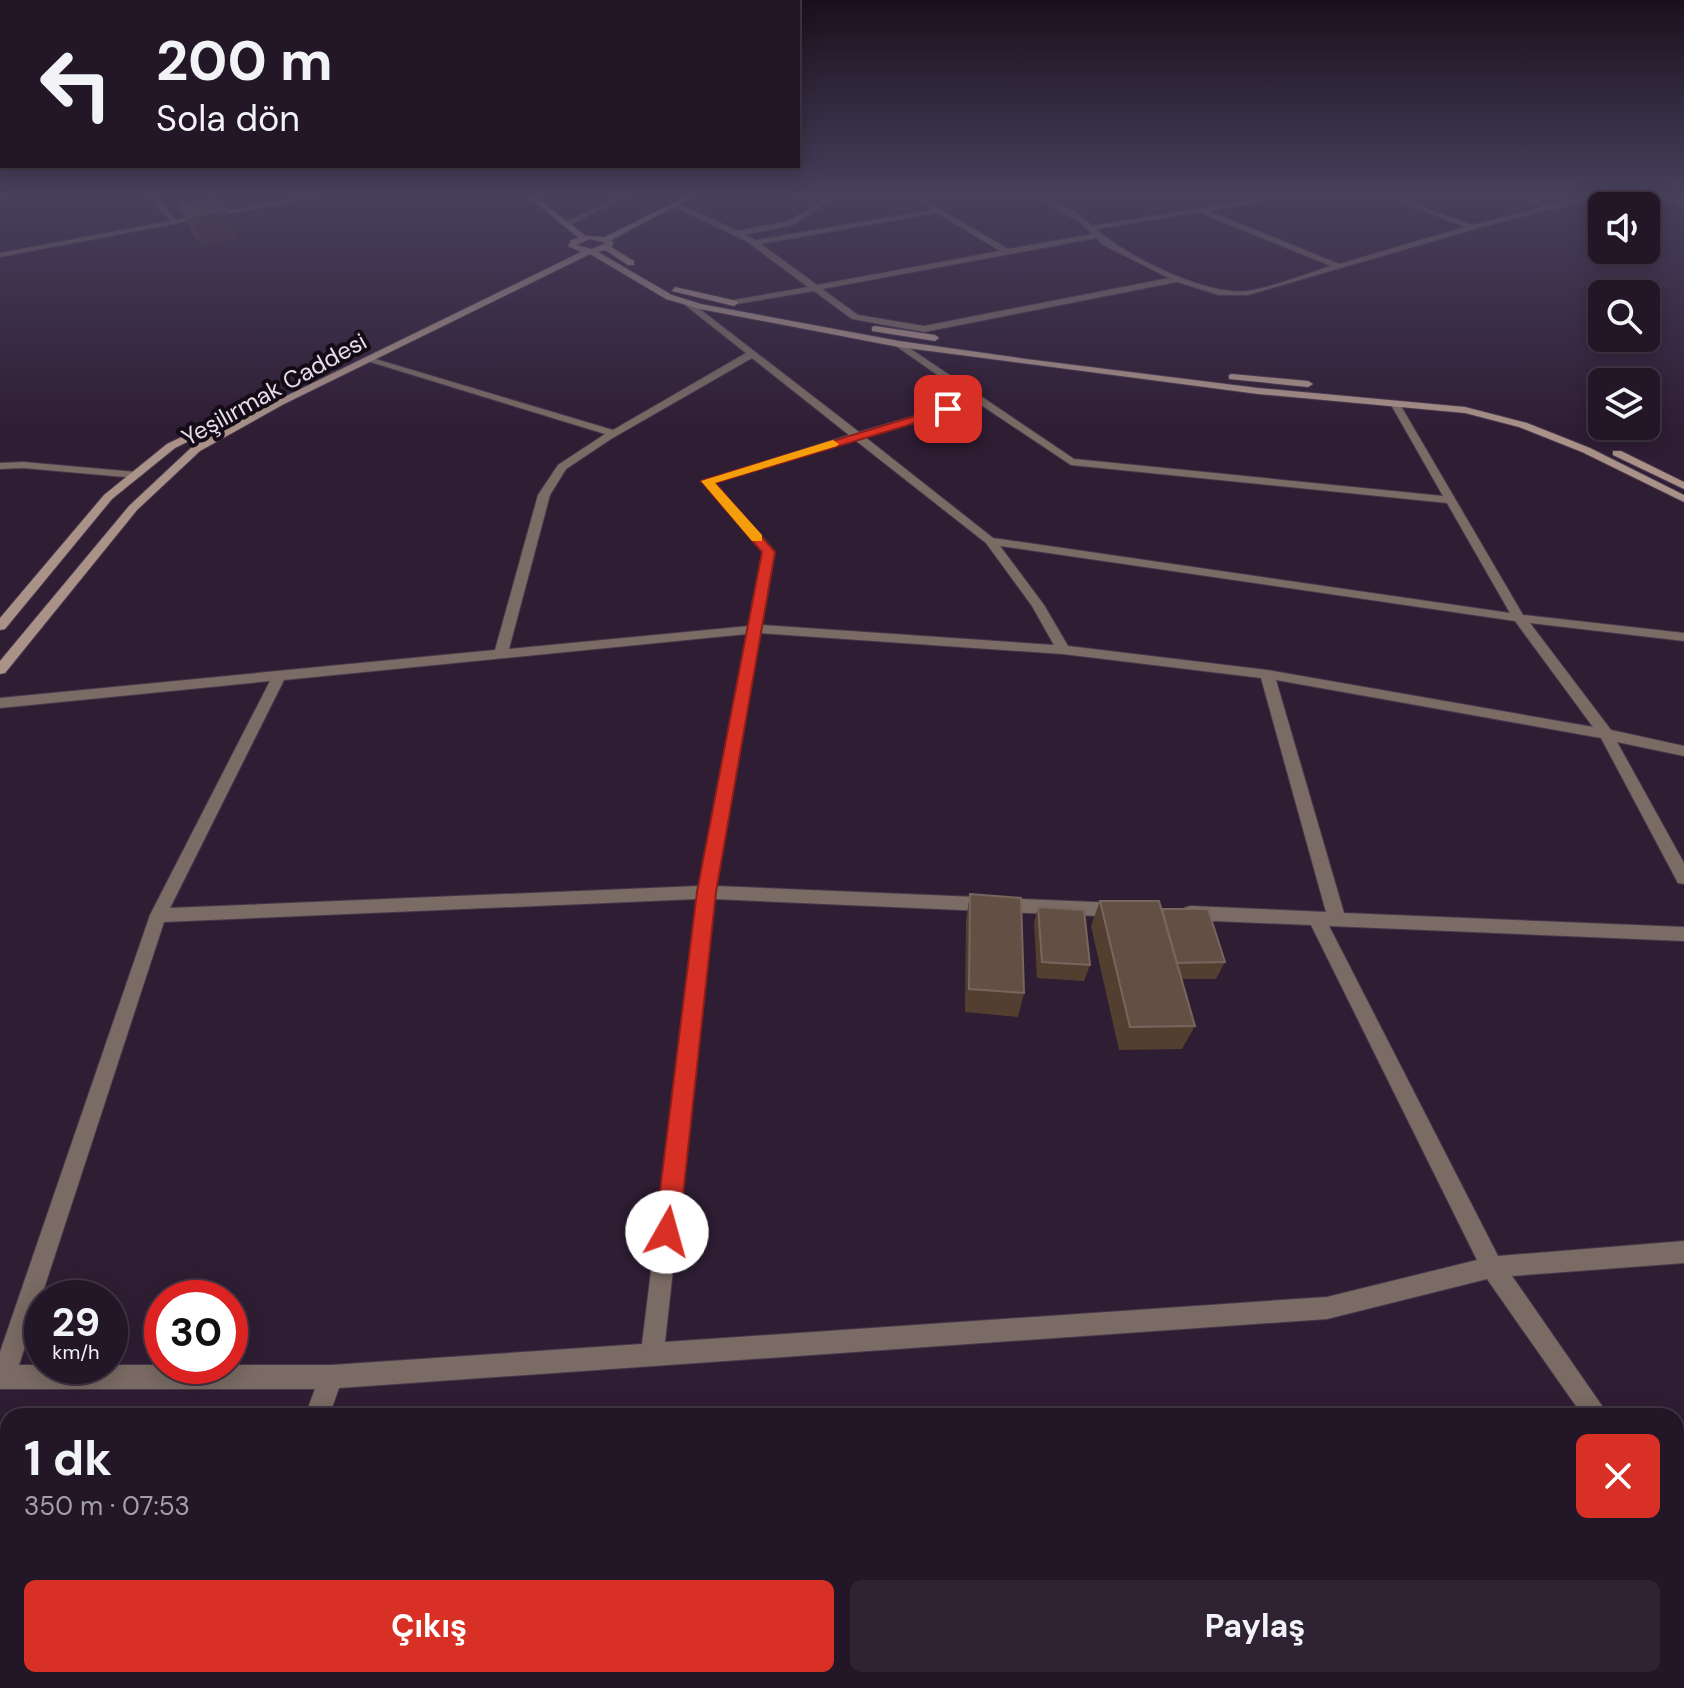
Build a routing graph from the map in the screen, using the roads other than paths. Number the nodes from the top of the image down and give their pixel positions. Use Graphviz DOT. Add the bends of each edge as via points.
graph roads {
  1 [pos="520,275"];
  2 [pos="542,275"];
  3 [pos="631,275"];
  4 [pos="652,275"];
  5 [pos="797,275"];
  6 [pos="886,275"];
  7 [pos="1169,275"];
  8 [pos="1310,275"];
  9 [pos="1177,279"];
  10 [pos="815,288"];
  11 [pos="688,303"];
  12 [pos="734,303"];
  13 [pos="899,344"];
  14 [pos="752,354"];
  15 [pos="369,360"];
  16 [pos="978,400"];
  17 [pos="1395,403"];
  18 [pos="613,433"];
  19 [pos="857,436"];
  20 [pos="0,466"];
  21 [pos="136,475"];
  22 [pos="1681,481"];
  23 [pos="1684,499"];
  24 [pos="1451,500"];
  25 [pos="990,541"];
  26 [pos="1519,618"];
  27 [pos="0,626"];
  28 [pos="757,629"];
  29 [pos="1684,637"];
  30 [pos="1063,650"];
  31 [pos="501,654"];
  32 [pos="0,670"];
  33 [pos="1267,674"];
  34 [pos="280,675"];
  35 [pos="0,703"];
  36 [pos="1606,734"];
  37 [pos="1684,751"];
  38 [pos="1684,878"];
  39 [pos="706,892"];
  40 [pos="1144,911"];
  41 [pos="1175,912"];
  42 [pos="158,915"];
  43 [pos="1316,918"];
  44 [pos="1337,919"];
  45 [pos="1684,934"];
  46 [pos="1684,1252"];
  47 [pos="1492,1267"];
  48 [pos="652,1355"];
  49 [pos="2,1377"];
  50 [pos="331,1377"];
  51 [pos="320,1408"];
  52 [pos="1591,1408"];
  1 -- 21 [label="main road, Yeşilırmak Caddesi" via="171,446"];
  2 -- 15 [label="main road, Yeşilırmak Caddesi"];
  3 -- 11 [label="main road"];
  4 -- 12 [label="main road" via="671,288"];
  5 -- 10 [label="street"];
  6 -- 10 [label="street"];
  7 -- 9 [label="street"];
  8 -- 9 [label="street" via="1248,293 1219,293"];
  9 -- 10 [label="street" via="924,329 855,317"];
  10 -- 12 [label="street"];
  11 -- 13 [label="main road"];
  11 -- 14 [label="street"];
  12 -- 22 [label="main road" via="1102,364 1490,406 1603,446"];
  13 -- 16 [label="street"];
  13 -- 17 [label="main road" via="1258,391"];
  14 -- 18 [label="street"];
  14 -- 19 [label="street"];
  15 -- 18 [label="street"];
  15 -- 32 [label="main road, Yeşilırmak Caddesi" via="196,449 133,508"];
  16 -- 19 [label="street"];
  16 -- 24 [label="street" via="1071,462"];
  17 -- 23 [label="main road" via="1465,410 1523,425"];
  17 -- 24 [label="street"];
  18 -- 31 [label="street" via="562,467 544,495"];
  19 -- 25 [label="street"];
  19 -- 28 [label="street" via="707,481 769,552"];
  20 -- 21 [label="street"];
  21 -- 27 [label="main road, Yeşilırmak Caddesi" via="108,497"];
  24 -- 26 [label="street"];
  25 -- 26 [label="street"];
  25 -- 30 [label="street" via="1038,605"];
  26 -- 29 [label="street"];
  26 -- 36 [label="street"];
  28 -- 30 [label="street"];
  28 -- 31 [label="street"];
  28 -- 39 [label="street"];
  30 -- 33 [label="street"];
  31 -- 34 [label="street"];
  33 -- 36 [label="street"];
  33 -- 44 [label="street"];
  34 -- 35 [label="street"];
  34 -- 42 [label="street"];
  36 -- 37 [label="street"];
  36 -- 38 [label="street"];
  39 -- 40 [label="street"];
  39 -- 42 [label="street"];
  39 -- 48 [label="street"];
  41 -- 43 [label="street"];
  42 -- 49 [label="street"];
  43 -- 44 [label="street"];
  43 -- 47 [label="street"];
  44 -- 45 [label="street"];
  46 -- 47 [label="street"];
  47 -- 48 [label="street" via="1327,1308"];
  47 -- 52 [label="street"];
  48 -- 50 [label="street"];
  49 -- 50 [label="street"];
  50 -- 51 [label="street"];
}
